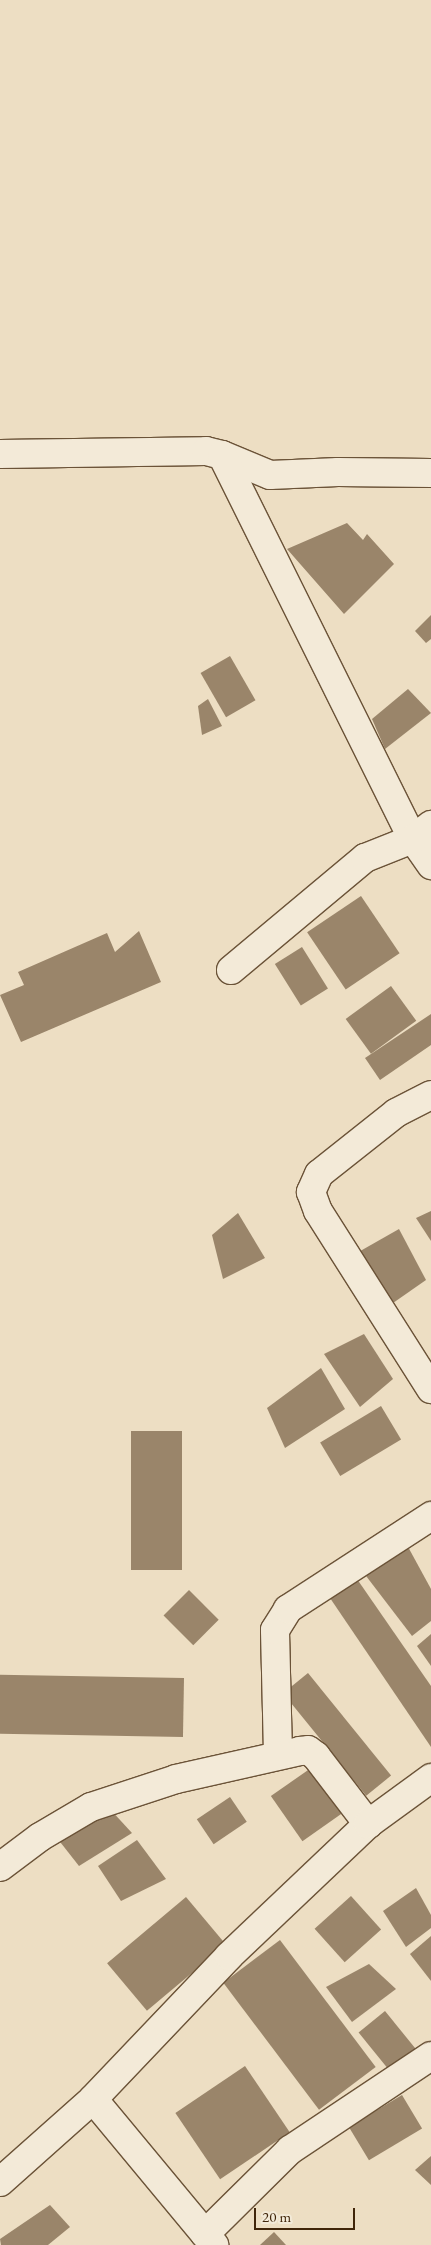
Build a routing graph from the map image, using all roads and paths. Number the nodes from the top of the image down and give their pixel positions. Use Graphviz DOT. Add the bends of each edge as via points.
graph roads {
  1 [pos="0,454"];
  2 [pos="222,455"];
  3 [pos="431,473"];
  4 [pos="422,832"];
  5 [pos="431,865"];
  6 [pos="231,970"];
  7 [pos="431,1094"];
  8 [pos="431,1389"];
  9 [pos="431,1516"];
  10 [pos="278,1754"];
  11 [pos="431,1778"];
  12 [pos="368,1824"];
  13 [pos="0,1867"];
  14 [pos="431,2056"];
  15 [pos="93,2099"];
  16 [pos="0,2182"];
  17 [pos="210,2240"];
  1 -- 2 [label="street" via="206,451"];
  2 -- 3 [label="street" via="270,475"];
  2 -- 4 [label="street"];
  4 -- 5 [label="street"];
  4 -- 6 [label="street" via="365,858"];
  7 -- 8 [label="street" via="396,1113 319,1174 311,1192 318,1212"];
  9 -- 10 [label="street" via="288,1609 275,1630"];
  10 -- 12 [label="street" via="308,1750 316,1756"];
  10 -- 13 [label="street" via="176,1779 91,1807 40,1837"];
  11 -- 12 [label="street"];
  12 -- 15 [label="street" via="229,1956"];
  14 -- 17 [label="street" via="290,2150"];
  15 -- 16 [label="street"];
  15 -- 17 [label="street"];
}
